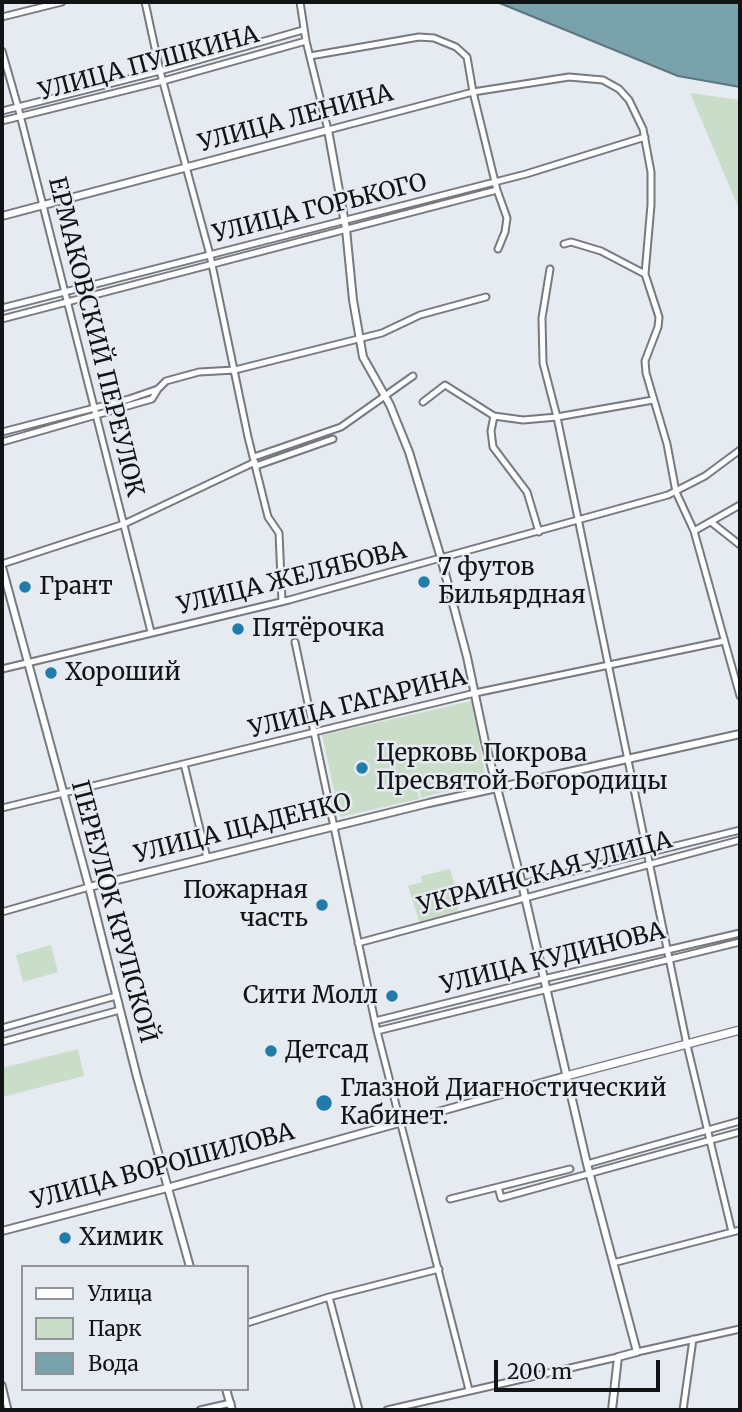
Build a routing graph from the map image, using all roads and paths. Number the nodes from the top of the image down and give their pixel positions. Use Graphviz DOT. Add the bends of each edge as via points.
graph roads {
  1 [pos="62,2"];
  2 [pos="145,2"];
  3 [pos="300,2"];
  4 [pos="2,16"];
  5 [pos="303,30"];
  6 [pos="306,41"];
  7 [pos="2,51"];
  8 [pos="310,57"];
  9 [pos="160,71"];
  10 [pos="163,81"];
  11 [pos="473,92"];
  12 [pos="18,107"];
  13 [pos="2,111"];
  14 [pos="20,116"];
  15 [pos="2,121"];
  16 [pos="328,130"];
  17 [pos="645,137"];
  18 [pos="185,168"];
  19 [pos="496,182"];
  20 [pos="497,190"];
  21 [pos="43,206"];
  22 [pos="2,216"];
  23 [pos="344,220"];
  24 [pos="346,229"];
  25 [pos="564,244"];
  26 [pos="498,249"];
  27 [pos="210,255"];
  28 [pos="212,266"];
  29 [pos="550,269"];
  30 [pos="645,274"];
  31 [pos="64,292"];
  32 [pos="486,297"];
  33 [pos="67,302"];
  34 [pos="2,309"];
  35 [pos="2,319"];
  36 [pos="359,338"];
  37 [pos="235,370"];
  38 [pos="413,376"];
  39 [pos="158,389"];
  40 [pos="384,395"];
  41 [pos="653,400"];
  42 [pos="423,402"];
  43 [pos="94,408"];
  44 [pos="96,416"];
  45 [pos="494,416"];
  46 [pos="557,417"];
  47 [pos="2,432"];
  48 [pos="333,439"];
  49 [pos="2,442"];
  50 [pos="740,450"];
  51 [pos="255,462"];
  52 [pos="677,492"];
  53 [pos="740,505"];
  54 [pos="578,522"];
  55 [pos="712,522"];
  56 [pos="124,524"];
  57 [pos="694,531"];
  58 [pos="539,532"];
  59 [pos="740,545"];
  60 [pos="441,558"];
  61 [pos="2,565"];
  62 [pos="282,602"];
  63 [pos="150,632"];
  64 [pos="724,641"];
  65 [pos="295,642"];
  66 [pos="27,663"];
  67 [pos="607,665"];
  68 [pos="2,670"];
  69 [pos="475,693"];
  70 [pos="740,696"];
  71 [pos="312,732"];
  72 [pos="740,734"];
  73 [pos="628,759"];
  74 [pos="184,764"];
  75 [pos="496,789"];
  76 [pos="62,793"];
  77 [pos="2,808"];
  78 [pos="334,827"];
  79 [pos="740,830"];
  80 [pos="740,839"];
  81 [pos="649,854"];
  82 [pos="207,858"];
  83 [pos="651,863"];
  84 [pos="522,884"];
  85 [pos="89,887"];
  86 [pos="525,898"];
  87 [pos="2,912"];
  88 [pos="740,933"];
  89 [pos="740,942"];
  90 [pos="358,943"];
  91 [pos="667,950"];
  92 [pos="669,960"];
  93 [pos="542,979"];
  94 [pos="545,989"];
  95 [pos="116,996"];
  96 [pos="120,1010"];
  97 [pos="375,1021"];
  98 [pos="2,1028"];
  99 [pos="740,1030"];
  100 [pos="377,1031"];
  101 [pos="2,1042"];
  102 [pos="687,1045"];
  103 [pos="566,1076"];
  104 [pos="740,1121"];
  105 [pos="401,1123"];
  106 [pos="708,1130"];
  107 [pos="740,1132"];
  108 [pos="710,1140"];
  109 [pos="587,1164"];
  110 [pos="570,1168"];
  111 [pos="590,1174"];
  112 [pos="498,1187"];
  113 [pos="167,1188"];
  114 [pos="450,1199"];
  115 [pos="740,1230"];
  116 [pos="2,1231"];
  117 [pos="732,1232"];
  118 [pos="613,1263"];
  119 [pos="189,1265"];
  120 [pos="439,1269"];
  121 [pos="329,1297"];
  122 [pos="248,1323"];
  123 [pos="740,1329"];
  124 [pos="692,1339"];
  125 [pos="637,1352"];
  126 [pos="618,1357"];
  127 [pos="2,1385"];
  128 [pos="469,1391"];
  129 [pos="231,1407"];
  130 [pos="8,1410"];
  131 [pos="200,1410"];
  132 [pos="359,1410"];
  133 [pos="387,1410"];
  134 [pos="612,1410"];
  135 [pos="683,1410"];
  1 -- 4 [label="street"];
  2 -- 9 [label="street"];
  3 -- 5 [label="street"];
  5 -- 6 [label="street"];
  5 -- 9 [label="street, УЛИЦА ПУШКИНА"];
  6 -- 8 [label="street"];
  6 -- 10 [label="street, УЛИЦА ПУШКИНА"];
  7 -- 12 [label="street, ЕРМАКОВСКИЙ ПЕРЕУЛОК"];
  8 -- 11 [label="street" via="434,38 467,57"];
  8 -- 16 [label="street"];
  9 -- 10 [label="street"];
  9 -- 12 [label="street, УЛИЦА ПУШКИНА"];
  10 -- 14 [label="street, УЛИЦА ПУШКИНА"];
  10 -- 18 [label="street"];
  11 -- 16 [label="street, УЛИЦА ЛЕНИНА"];
  11 -- 17 [label="street, УЛИЦА ЛЕНИНА" via="569,77 603,80 629,100"];
  11 -- 19 [label="street"];
  12 -- 13 [label="street, УЛИЦА ПУШКИНА"];
  12 -- 14 [label="street, ЕРМАКОВСКИЙ ПЕРЕУЛОК"];
  14 -- 15 [label="street, УЛИЦА ПУШКИНА"];
  14 -- 21 [label="street, ЕРМАКОВСКИЙ ПЕРЕУЛОК"];
  16 -- 18 [label="street, УЛИЦА ЛЕНИНА"];
  16 -- 23 [label="street"];
  17 -- 19 [label="street, УЛИЦА ГОРЬКОГО"];
  17 -- 30 [label="street" via="652,205"];
  18 -- 21 [label="street, УЛИЦА ЛЕНИНА"];
  18 -- 27 [label="street"];
  19 -- 20 [label="street"];
  19 -- 23 [label="street, УЛИЦА ГОРЬКОГО"];
  20 -- 24 [label="street, УЛИЦА ГОРЬКОГО"];
  20 -- 26 [label="street" via="507,221"];
  21 -- 22 [label="street, УЛИЦА ЛЕНИНА"];
  21 -- 31 [label="street, ЕРМАКОВСКИЙ ПЕРЕУЛОК"];
  23 -- 24 [label="street"];
  23 -- 27 [label="street, УЛИЦА ГОРЬКОГО"];
  24 -- 28 [label="street, УЛИЦА ГОРЬКОГО"];
  24 -- 36 [label="street"];
  25 -- 30 [label="street" via="601,251"];
  27 -- 28 [label="street"];
  27 -- 31 [label="street, УЛИЦА ГОРЬКОГО"];
  28 -- 33 [label="street, УЛИЦА ГОРЬКОГО"];
  28 -- 37 [label="street"];
  29 -- 46 [label="street" via="541,340"];
  30 -- 41 [label="street" via="659,317 645,361"];
  31 -- 33 [label="street, ЕРМАКОВСКИЙ ПЕРЕУЛОК"];
  31 -- 34 [label="street, УЛИЦА ГОРЬКОГО"];
  32 -- 36 [label="street"];
  33 -- 35 [label="street, УЛИЦА ГОРЬКОГО"];
  33 -- 43 [label="street, ЕРМАКОВСКИЙ ПЕРЕУЛОК"];
  36 -- 37 [label="street"];
  36 -- 40 [label="street" via="363,357"];
  37 -- 39 [label="street" via="199,372 166,381"];
  37 -- 51 [label="street"];
  38 -- 40 [label="street"];
  39 -- 43 [label="street"];
  39 -- 44 [label="street" via="152,399"];
  40 -- 51 [label="street" via="341,427"];
  40 -- 60 [label="street" via="409,452"];
  41 -- 46 [label="street"];
  41 -- 52 [label="street"];
  42 -- 45 [label="street" via="445,385"];
  43 -- 44 [label="street, ЕРМАКОВСКИЙ ПЕРЕУЛОК"];
  43 -- 47 [label="street"];
  44 -- 49 [label="street"];
  44 -- 56 [label="street, ЕРМАКОВСКИЙ ПЕРЕУЛОК"];
  45 -- 46 [label="street" via="513,420"];
  45 -- 58 [label="street" via="493,447 527,492"];
  46 -- 54 [label="street"];
  48 -- 51 [label="street"];
  50 -- 52 [label="street, УЛИЦА ЖЕЛЯБОВА"];
  51 -- 56 [label="street"];
  51 -- 62 [label="street" via="268,517 279,533"];
  52 -- 54 [label="street, УЛИЦА ЖЕЛЯБОВА"];
  52 -- 57 [label="street"];
  53 -- 55 [label="street"];
  54 -- 58 [label="street, УЛИЦА ЖЕЛЯБОВА"];
  54 -- 67 [label="street"];
  55 -- 57 [label="street"];
  55 -- 59 [label="street"];
  56 -- 61 [label="street"];
  56 -- 63 [label="street, ЕРМАКОВСКИЙ ПЕРЕУЛОК"];
  57 -- 64 [label="street"];
  58 -- 60 [label="street, УЛИЦА ЖЕЛЯБОВА"];
  60 -- 62 [label="street, УЛИЦА ЖЕЛЯБОВА"];
  60 -- 69 [label="street"];
  61 -- 66 [label="street, ПЕРЕУЛОК КРУПСКОЙ"];
  62 -- 63 [label="street, УЛИЦА ЖЕЛЯБОВА"];
  63 -- 66 [label="street, УЛИЦА ЖЕЛЯБОВА"];
  64 -- 67 [label="street, УЛИЦА ГАГАРИНА"];
  64 -- 70 [label="street"];
  65 -- 71 [label="street"];
  66 -- 68 [label="street, УЛИЦА ЖЕЛЯБОВА"];
  66 -- 76 [label="street, ПЕРЕУЛОК КРУПСКОЙ"];
  67 -- 69 [label="street, УЛИЦА ГАГАРИНА"];
  67 -- 73 [label="street"];
  69 -- 71 [label="street, УЛИЦА ГАГАРИНА"];
  69 -- 75 [label="street"];
  71 -- 74 [label="street, УЛИЦА ГАГАРИНА"];
  71 -- 78 [label="street"];
  72 -- 73 [label="street, УЛИЦА ЩАДЕНКО"];
  73 -- 75 [label="street, УЛИЦА ЩАДЕНКО"];
  73 -- 81 [label="street"];
  74 -- 76 [label="street, УЛИЦА ГАГАРИНА"];
  74 -- 82 [label="street"];
  75 -- 78 [label="street, УЛИЦА ЩАДЕНКО"];
  75 -- 84 [label="street"];
  76 -- 77 [label="street, УЛИЦА ГАГАРИНА"];
  76 -- 85 [label="street, ПЕРЕУЛОК КРУПСКОЙ"];
  78 -- 82 [label="street, УЛИЦА ЩАДЕНКО"];
  78 -- 90 [label="street"];
  79 -- 81 [label="street, УКРАИНСКАЯ УЛИЦА"];
  80 -- 83 [label="street, УКРАИНСКАЯ УЛИЦА"];
  81 -- 83 [label="street"];
  81 -- 84 [label="street, УКРАИНСКАЯ УЛИЦА"];
  82 -- 85 [label="street, УЛИЦА ЩАДЕНКО"];
  83 -- 86 [label="street, УКРАИНСКАЯ УЛИЦА"];
  83 -- 91 [label="street"];
  84 -- 86 [label="street"];
  85 -- 87 [label="street, УЛИЦА ЩАДЕНКО"];
  85 -- 95 [label="street, ПЕРЕУЛОК КРУПСКОЙ"];
  86 -- 90 [label="street, УКРАИНСКАЯ УЛИЦА"];
  86 -- 93 [label="street"];
  88 -- 91 [label="street, УЛИЦА КУДИНОВА"];
  89 -- 92 [label="street, УЛИЦА КУДИНОВА"];
  90 -- 97 [label="street"];
  91 -- 92 [label="street"];
  91 -- 93 [label="street, УЛИЦА КУДИНОВА"];
  92 -- 94 [label="street, УЛИЦА КУДИНОВА"];
  92 -- 102 [label="street"];
  93 -- 94 [label="street"];
  93 -- 97 [label="street, УЛИЦА КУДИНОВА"];
  94 -- 100 [label="street, УЛИЦА КУДИНОВА"];
  94 -- 103 [label="street"];
  95 -- 96 [label="street, ПЕРЕУЛОК КРУПСКОЙ"];
  95 -- 98 [label="street"];
  96 -- 101 [label="street"];
  96 -- 113 [label="street, ПЕРЕУЛОК КРУПСКОЙ"];
  97 -- 100 [label="street"];
  99 -- 102 [label="main road, УЛИЦА ВОРОШИЛОВА"];
  100 -- 105 [label="street"];
  102 -- 103 [label="main road, УЛИЦА ВОРОШИЛОВА"];
  102 -- 106 [label="street"];
  103 -- 105 [label="street, УЛИЦА ВОРОШИЛОВА"];
  103 -- 109 [label="street"];
  104 -- 106 [label="street"];
  105 -- 113 [label="street, УЛИЦА ВОРОШИЛОВА"];
  105 -- 120 [label="street"];
  106 -- 108 [label="street"];
  106 -- 109 [label="street"];
  107 -- 108 [label="street"];
  108 -- 111 [label="street"];
  108 -- 117 [label="street"];
  109 -- 111 [label="street"];
  110 -- 112 [label="street"];
  111 -- 112 [label="street" via="501,1198"];
  111 -- 118 [label="street"];
  112 -- 114 [label="street"];
  113 -- 116 [label="street, УЛИЦА ВОРОШИЛОВА"];
  113 -- 119 [label="street, ПЕРЕУЛОК КРУПСКОЙ"];
  115 -- 117 [label="street"];
  117 -- 118 [label="street"];
  118 -- 125 [label="street"];
  120 -- 121 [label="street"];
  120 -- 128 [label="street"];
  121 -- 122 [label="street"];
  121 -- 132 [label="street"];
  123 -- 124 [label="street"];
  124 -- 125 [label="street"];
  124 -- 135 [label="street"];
  125 -- 126 [label="street"];
  126 -- 128 [label="street"];
  126 -- 134 [label="street"];
  127 -- 130 [label="street"];
  128 -- 133 [label="street"];
  129 -- 131 [label="street"];
}
